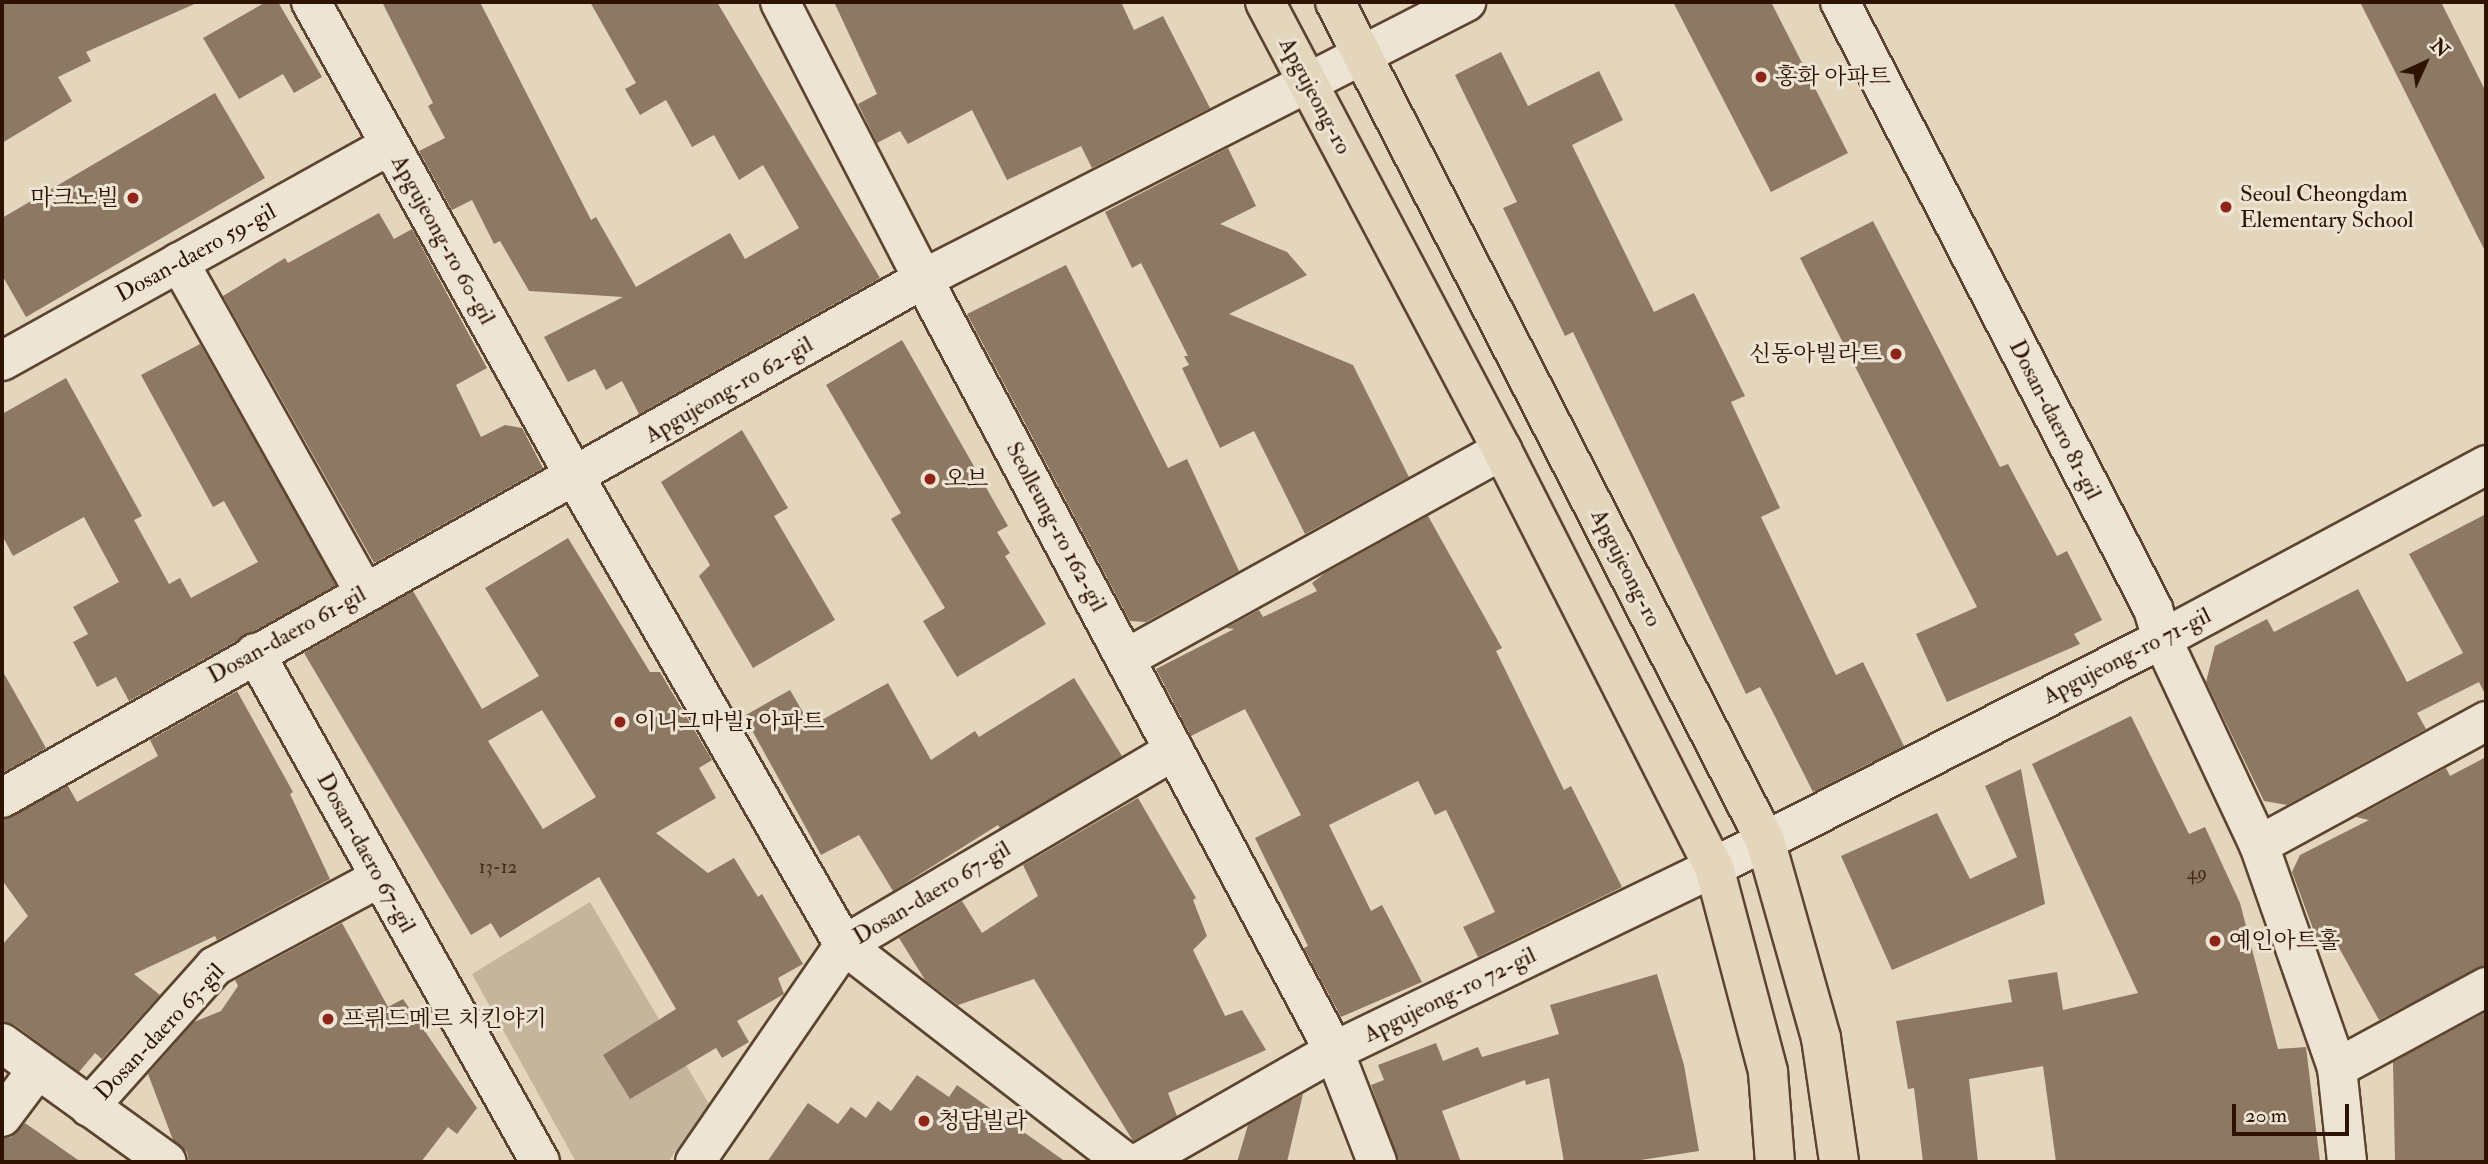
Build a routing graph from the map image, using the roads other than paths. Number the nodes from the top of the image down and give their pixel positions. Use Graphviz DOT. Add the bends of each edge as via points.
graph roads {
  1 [pos="311,2"];
  2 [pos="780,2"];
  3 [pos="1265,2"];
  4 [pos="1335,2"];
  5 [pos="1466,2"];
  6 [pos="1840,2"];
  7 [pos="1362,56"];
  8 [pos="1307,83"];
  9 [pos="390,145"];
  10 [pos="179,262"];
  11 [pos="923,279"];
  12 [pos="2,361"];
  13 [pos="1502,450"];
  14 [pos="2486,465"];
  15 [pos="575,477"];
  16 [pos="364,591"];
  17 [pos="2162,639"];
  18 [pos="255,653"];
  19 [pos="1127,658"];
  20 [pos="2486,721"];
  21 [pos="1174,751"];
  22 [pos="2,798"];
  23 [pos="1765,840"];
  24 [pos="2259,845"];
  25 [pos="1714,867"];
  26 [pos="379,878"];
  27 [pos="844,945"];
  28 [pos="2486,987"];
  29 [pos="2,1043"];
  30 [pos="1334,1051"];
  31 [pos="2337,1068"];
  32 [pos="37,1070"];
  33 [pos="89,1107"];
  34 [pos="2,1117"];
  35 [pos="167,1162"];
  36 [pos="540,1162"];
  37 [pos="695,1162"];
  38 [pos="1125,1162"];
  39 [pos="1140,1162"];
  40 [pos="1377,1162"];
  41 [pos="1775,1162"];
  42 [pos="1839,1162"];
  43 [pos="2347,1162"];
  1 -- 9 [label="street, Apgujeong-ro 60-gil"];
  2 -- 11 [label="street, Seolleung-ro 162-gil"];
  3 -- 8 [label="main road, Apgujeong-ro"];
  4 -- 7 [label="main road, Apgujeong-ro"];
  5 -- 7 [label="street, Apgujeong-ro 62-gil"];
  6 -- 17 [label="street, Dosan-daero 81-gil" via="2153,609"];
  7 -- 8 [label="street, Apgujeong-ro 62-gil"];
  7 -- 23 [label="main road, Apgujeong-ro"];
  8 -- 11 [label="street, Apgujeong-ro 62-gil"];
  8 -- 13 [label="main road, Apgujeong-ro"];
  9 -- 10 [label="street, Dosan-daero 59-gil"];
  9 -- 15 [label="street, Apgujeong-ro 60-gil"];
  10 -- 12 [label="street, Dosan-daero 59-gil"];
  10 -- 16 [label="street"];
  11 -- 15 [label="street, Apgujeong-ro 62-gil"];
  11 -- 19 [label="street, Seolleung-ro 162-gil"];
  13 -- 19 [label="street"];
  13 -- 25 [label="main road, Apgujeong-ro"];
  14 -- 17 [label="street, Apgujeong-ro 71-gil"];
  15 -- 16 [label="street, Dosan-daero 61-gil"];
  15 -- 27 [label="street"];
  16 -- 18 [label="street, Dosan-daero 61-gil"];
  17 -- 23 [label="street, Apgujeong-ro 71-gil"];
  17 -- 24 [label="street, Dosan-daero 81-gil"];
  18 -- 22 [label="street, Dosan-daero 61-gil"];
  18 -- 26 [label="street, Dosan-daero 67-gil"];
  19 -- 21 [label="street, Seolleung-ro 162-gil"];
  20 -- 24 [label="street"];
  21 -- 27 [label="street, Dosan-daero 67-gil"];
  21 -- 30 [label="street, Seolleung-ro 162-gil"];
  23 -- 25 [label="street, Apgujeong-ro 72-gil"];
  23 -- 42 [label="main road, Apgujeong-ro" via="1821,1038"];
  24 -- 31 [label="street, Dosan-daero 81-gil"];
  25 -- 30 [label="street, Apgujeong-ro 72-gil"];
  25 -- 41 [label="main road, Apgujeong-ro" via="1768,1072"];
  26 -- 33 [label="street, Dosan-daero 63-gil" via="215,966"];
  26 -- 36 [label="street, Dosan-daero 67-gil"];
  27 -- 37 [label="street, Dosan-daero 67-gil"];
  27 -- 38 [label="street"];
  28 -- 31 [label="street"];
  29 -- 32 [label="street"];
  30 -- 39 [label="street, Apgujeong-ro 72-gil"];
  30 -- 40 [label="street, Seolleung-ro 162-gil"];
  31 -- 43 [label="street, Dosan-daero 81-gil"];
  32 -- 33 [label="street"];
  32 -- 34 [label="street"];
  33 -- 35 [label="street"];
}
